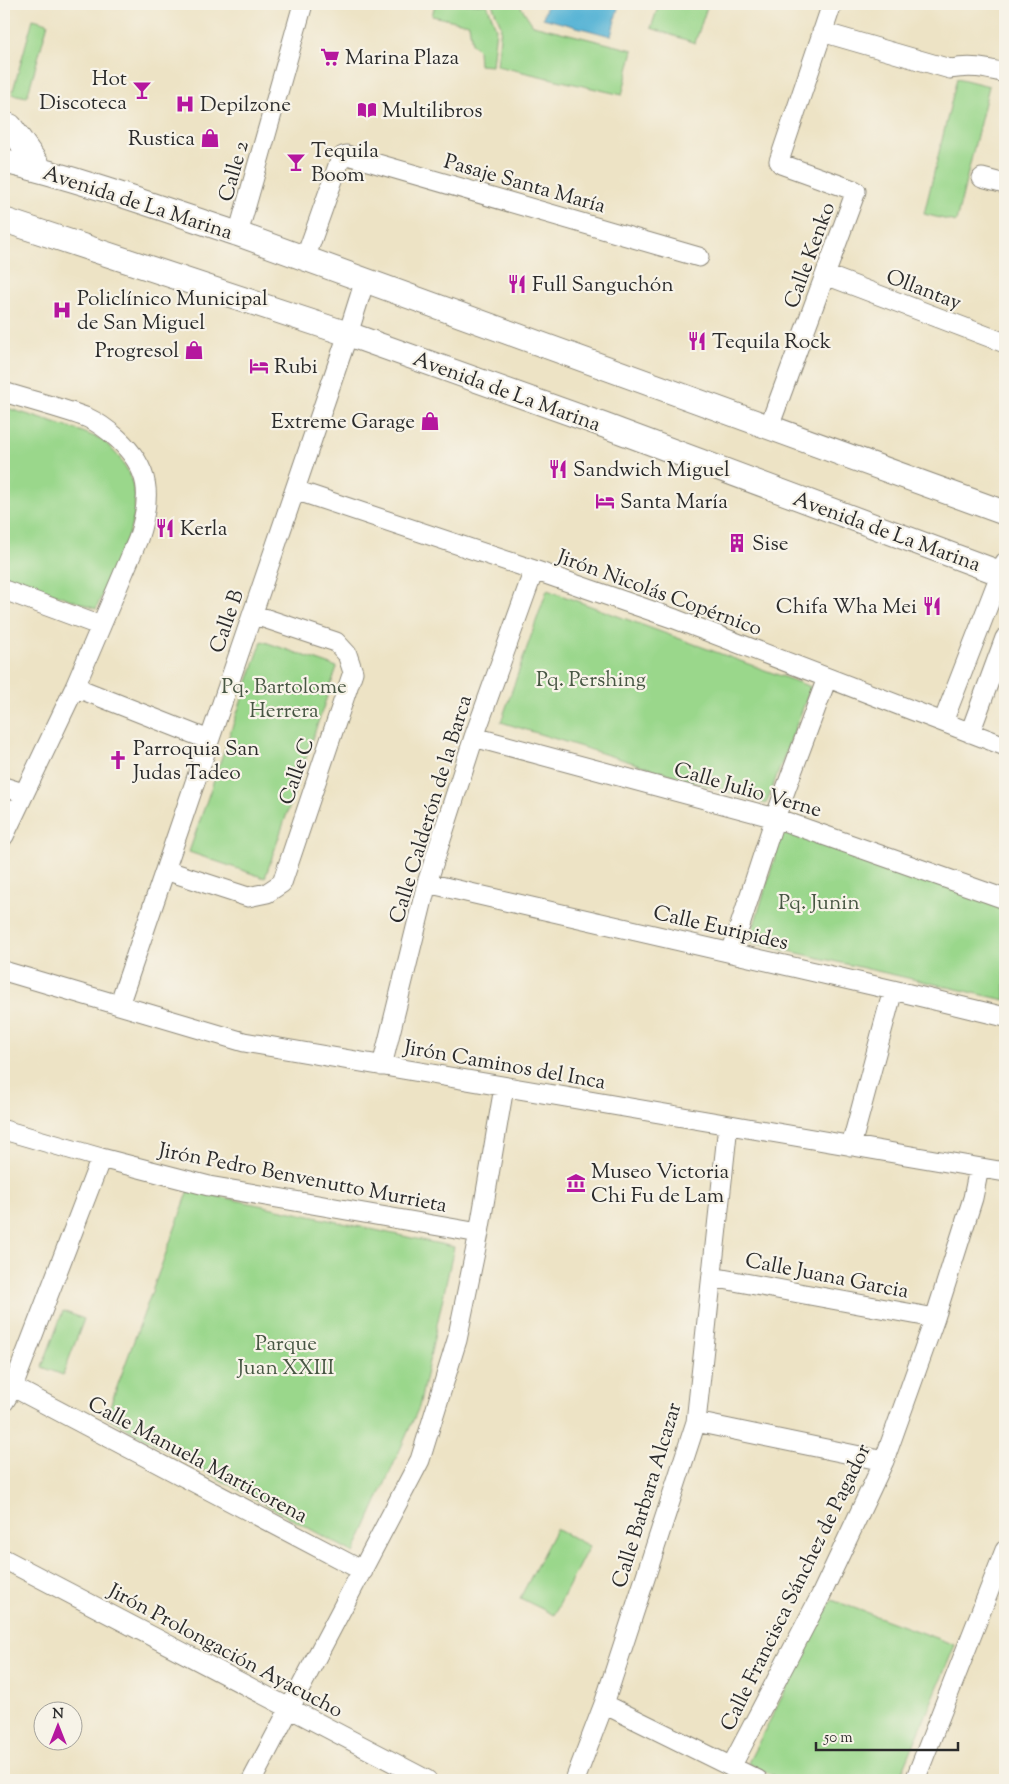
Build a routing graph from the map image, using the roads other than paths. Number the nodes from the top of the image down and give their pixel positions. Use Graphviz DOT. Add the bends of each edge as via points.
graph roads {
  1 [pos="303,4"];
  2 [pos="832,4"];
  3 [pos="822,32"];
  4 [pos="1005,73"];
  5 [pos="4,124"];
  6 [pos="4,161"];
  7 [pos="41,170"];
  8 [pos="982,178"];
  9 [pos="1005,184"];
  10 [pos="4,220"];
  11 [pos="238,234"];
  12 [pos="699,257"];
  13 [pos="304,259"];
  14 [pos="826,275"];
  15 [pos="365,280"];
  16 [pos="348,334"];
  17 [pos="1005,343"];
  18 [pos="4,392"];
  19 [pos="769,427"];
  20 [pos="295,490"];
  21 [pos="1005,513"];
  22 [pos="534,570"];
  23 [pos="1004,571"];
  24 [pos="4,590"];
  25 [pos="252,614"];
  26 [pos="101,626"];
  27 [pos="1005,638"];
  28 [pos="827,678"];
  29 [pos="75,687"];
  30 [pos="943,722"];
  31 [pos="970,733"];
  32 [pos="474,737"];
  33 [pos="209,740"];
  34 [pos="1005,746"];
  35 [pos="4,787"];
  36 [pos="23,793"];
  37 [pos="775,818"];
  38 [pos="4,836"];
  39 [pos="164,870"];
  40 [pos="427,883"];
  41 [pos="1005,899"];
  42 [pos="731,952"];
  43 [pos="4,971"];
  44 [pos="893,990"];
  45 [pos="118,1005"];
  46 [pos="1005,1017"];
  47 [pos="382,1066"];
  48 [pos="504,1087"];
  49 [pos="728,1125"];
  50 [pos="4,1130"];
  51 [pos="850,1146"];
  52 [pos="101,1158"];
  53 [pos="979,1168"];
  54 [pos="1005,1172"];
  55 [pos="479,1233"];
  56 [pos="712,1277"];
  57 [pos="934,1318"];
  58 [pos="8,1395"];
  59 [pos="696,1422"];
  60 [pos="884,1461"];
  61 [pos="1005,1550"];
  62 [pos="4,1559"];
  63 [pos="363,1570"];
  64 [pos="604,1704"];
  65 [pos="290,1710"];
  66 [pos="731,1767"];
  67 [pos="252,1780"];
  68 [pos="427,1780"];
  69 [pos="575,1780"];
  70 [pos="758,1780"];
  71 [pos="915,1780"];
  1 -- 11 [label="street, Calle 2"];
  2 -- 3 [label="street, Calle Kenko"];
  3 -- 4 [label="street" via="950,69 967,66"];
  3 -- 14 [label="street, Calle Kenko" via="779,161 856,191"];
  5 -- 7 [label="main road" via="10,126"];
  6 -- 7 [label="main road, Avenida de La Marina"];
  7 -- 11 [label="main road, Avenida de La Marina"];
  8 -- 9 [label="street"];
  10 -- 16 [label="main road, Avenida de La Marina"];
  11 -- 13 [label="main road, Avenida de La Marina"];
  12 -- 13 [label="street, Pasaje Santa María" via="346,155 340,160"];
  13 -- 15 [label="main road, Avenida de La Marina"];
  14 -- 17 [label="street, Ollantay"];
  14 -- 19 [label="street, Calle Kenko"];
  15 -- 16 [label="street, Calle B"];
  15 -- 19 [label="main road, Avenida de La Marina"];
  16 -- 20 [label="street, Calle B"];
  16 -- 23 [label="main road, Avenida de La Marina"];
  18 -- 26 [label="street" via="90,419 129,449 142,468 148,494 146,517"];
  19 -- 21 [label="main road, Avenida de La Marina"];
  20 -- 22 [label="street, Jirón Nicolás Copérnico"];
  20 -- 25 [label="street, Calle B"];
  22 -- 28 [label="street, Jirón Nicolás Copérnico" via="675,619"];
  22 -- 32 [label="street, Calle Calderón de la Barca"];
  23 -- 30 [label="street"];
  24 -- 26 [label="street"];
  25 -- 33 [label="street, Calle B"];
  25 -- 39 [label="street, Calle C" via="336,642 347,654 353,672 282,883 267,893 248,897"];
  26 -- 29 [label="street"];
  27 -- 31 [label="street"];
  28 -- 30 [label="street, Jirón Nicolás Copérnico"];
  28 -- 37 [label="street"];
  29 -- 33 [label="street"];
  29 -- 36 [label="street"];
  30 -- 31 [label="street, Jirón Nicolás Copérnico"];
  31 -- 34 [label="street, Jirón Nicolás Copérnico"];
  32 -- 37 [label="street, Calle Julio Verne"];
  32 -- 40 [label="street, Calle Calderón de la Barca"];
  33 -- 39 [label="street, Calle B"];
  35 -- 36 [label="street"];
  36 -- 38 [label="street"];
  37 -- 41 [label="street, Calle Julio Verne"];
  37 -- 42 [label="street"];
  39 -- 45 [label="street, Calle B"];
  40 -- 42 [label="street, Calle Euripides"];
  40 -- 47 [label="street, Calle Calderón de la Barca"];
  42 -- 44 [label="street, Calle Euripides"];
  43 -- 45 [label="street, Jirón Caminos del Inca"];
  44 -- 46 [label="street, Calle Euripides"];
  44 -- 51 [label="street"];
  45 -- 47 [label="street, Jirón Caminos del Inca" via="244,1042"];
  47 -- 48 [label="street, Jirón Caminos del Inca"];
  48 -- 49 [label="street, Jirón Caminos del Inca"];
  48 -- 55 [label="street"];
  49 -- 51 [label="street, Jirón Caminos del Inca"];
  49 -- 56 [label="street, Calle Barbara Alcazar"];
  50 -- 52 [label="street, Jirón Pedro Benvenutto Murrieta"];
  51 -- 53 [label="street, Jirón Caminos del Inca"];
  52 -- 55 [label="street, Jirón Pedro Benvenutto Murrieta" via="209,1186"];
  52 -- 58 [label="street"];
  53 -- 54 [label="street, Jirón Caminos del Inca"];
  53 -- 57 [label="street, Calle Francisca Sánchez de Pagador" via="973,1198"];
  55 -- 63 [label="street" via="457,1340 420,1460"];
  56 -- 57 [label="street, Calle Juana Garcia"];
  56 -- 59 [label="street, Calle Barbara Alcazar"];
  57 -- 60 [label="street, Calle Francisca Sánchez de Pagador"];
  58 -- 63 [label="street, Calle Manuela Marticorena"];
  59 -- 60 [label="street"];
  59 -- 64 [label="street, Calle Barbara Alcazar"];
  60 -- 66 [label="street, Calle Francisca Sánchez de Pagador" via="821,1596"];
  61 -- 71 [label="street"];
  62 -- 65 [label="street, Jirón Prolongación Ayacucho"];
  63 -- 65 [label="street"];
  64 -- 66 [label="street"];
  64 -- 69 [label="street, Calle Barbara Alcazar"];
  65 -- 67 [label="street"];
  65 -- 68 [label="street, Jirón Prolongación Ayacucho"];
  66 -- 70 [label="street"];
}
